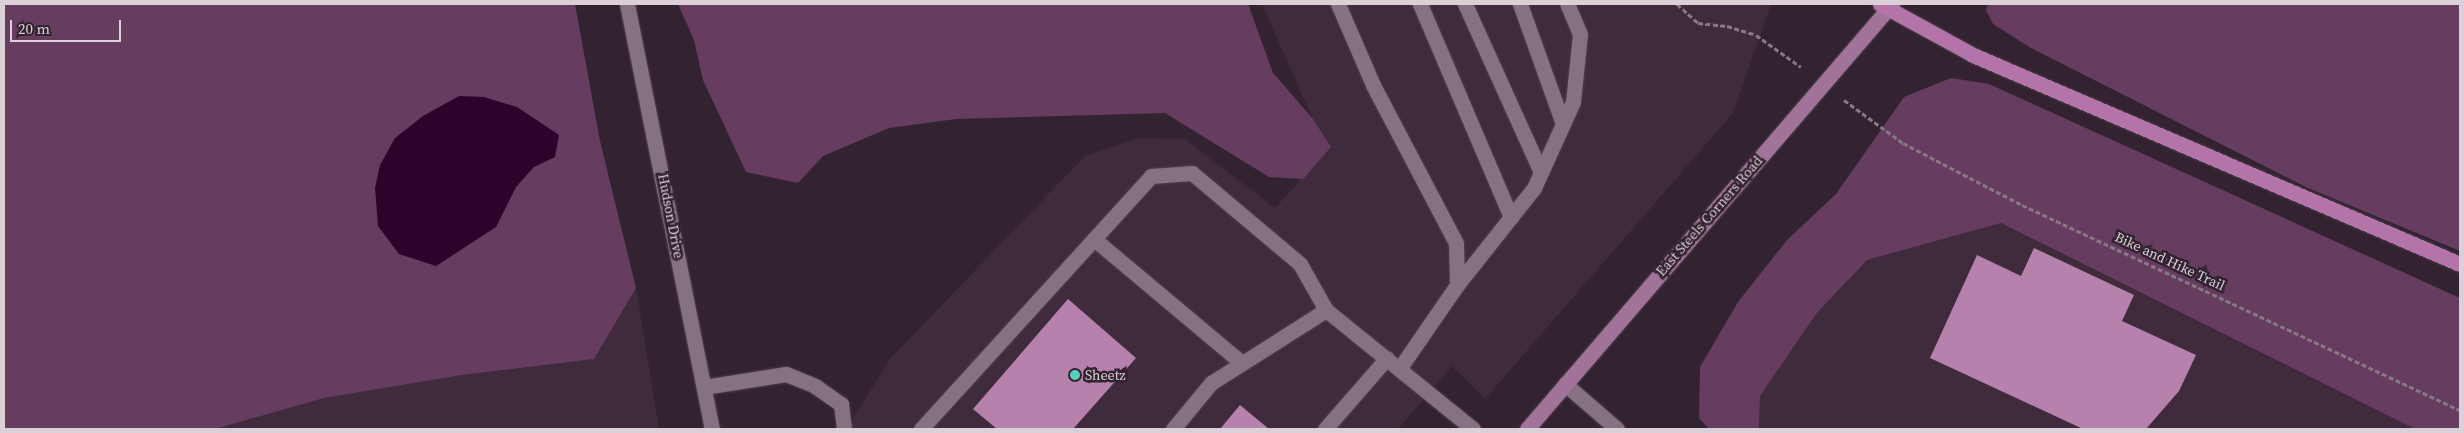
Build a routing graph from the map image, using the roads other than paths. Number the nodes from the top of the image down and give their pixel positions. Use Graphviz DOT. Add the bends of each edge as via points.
graph roads {
  1 [pos="627,4"];
  2 [pos="1338,4"];
  3 [pos="1420,4"];
  4 [pos="1465,4"];
  5 [pos="1520,4"];
  6 [pos="1567,4"];
  7 [pos="1886,6"];
  8 [pos="1562,124"];
  9 [pos="1541,172"];
  10 [pos="1511,217"];
  11 [pos="1094,239"];
  12 [pos="2460,264"];
  13 [pos="1457,286"];
  14 [pos="1326,310"];
  15 [pos="1387,358"];
  16 [pos="1242,363"];
  17 [pos="1399,369"];
  18 [pos="1565,384"];
  19 [pos="704,387"];
  20 [pos="712,429"];
  21 [pos="844,429"];
  22 [pos="921,429"];
  23 [pos="1173,429"];
  24 [pos="1325,429"];
  25 [pos="1474,429"];
  26 [pos="1527,429"];
  27 [pos="1617,429"];
  1 -- 19 [label="street, Hudson Drive"];
  2 -- 13 [label="street" via="1373,85 1456,243"];
  3 -- 10 [label="street"];
  4 -- 9 [label="street"];
  5 -- 8 [label="street"];
  6 -- 8 [label="street" via="1580,34 1573,102"];
  7 -- 12 [label="highway" via="1973,55"];
  7 -- 18 [label="main road, East Steels Corners Road"];
  8 -- 9 [label="street"];
  9 -- 10 [label="street" via="1534,188"];
  10 -- 13 [label="street"];
  11 -- 14 [label="street" via="1150,176 1192,173 1300,264"];
  11 -- 16 [label="street"];
  11 -- 22 [label="street"];
  13 -- 17 [label="street"];
  14 -- 15 [label="street"];
  14 -- 16 [label="street"];
  15 -- 17 [label="street"];
  15 -- 24 [label="street"];
  16 -- 23 [label="street" via="1211,383"];
  17 -- 25 [label="street"];
  18 -- 26 [label="main road, East Steels Corners Road"];
  18 -- 27 [label="street"];
  19 -- 20 [label="street, Hudson Drive"];
  19 -- 21 [label="street" via="786,374 815,386 841,404"];
}
